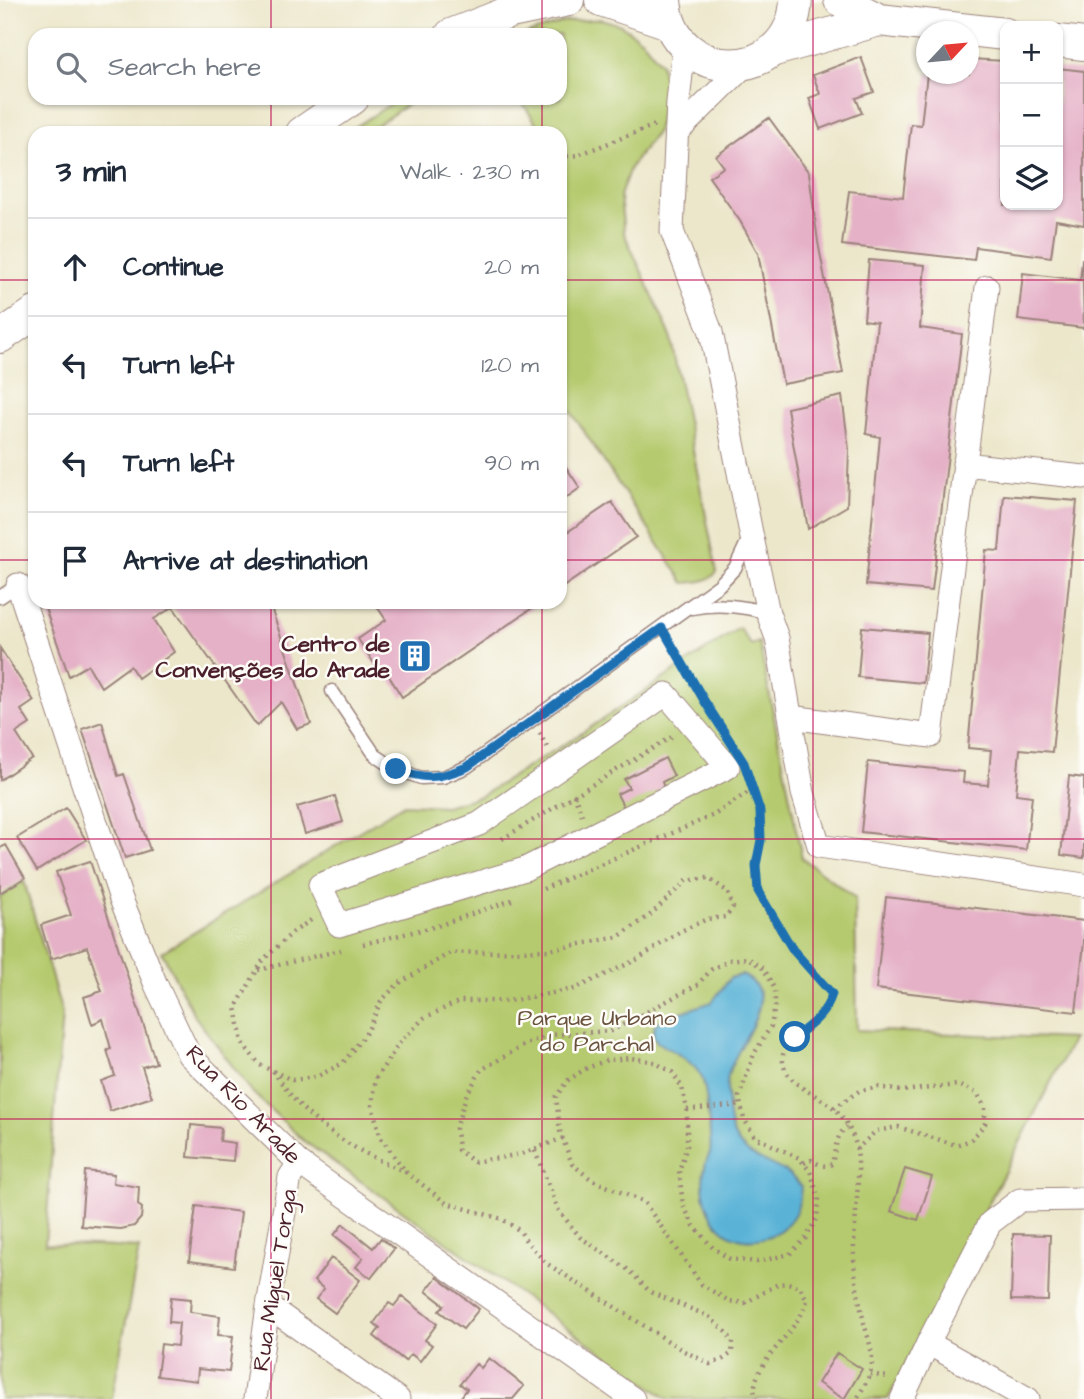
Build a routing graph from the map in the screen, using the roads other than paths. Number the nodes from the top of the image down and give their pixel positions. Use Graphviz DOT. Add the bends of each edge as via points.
graph roads {
  1 [pos="568,0"];
  2 [pos="601,0"];
  3 [pos="796,0"];
  4 [pos="840,0"];
  5 [pos="879,20"];
  6 [pos="672,23"];
  7 [pos="469,28"];
  8 [pos="1000,33"];
  9 [pos="1063,42"];
  10 [pos="1084,44"];
  11 [pos="759,57"];
  12 [pos="344,105"];
  13 [pos="677,122"];
  14 [pos="312,126"];
  15 [pos="987,287"];
  16 [pos="28,318"];
  17 [pos="0,337"];
  18 [pos="964,464"];
  19 [pos="1084,477"];
  20 [pos="751,533"];
  21 [pos="9,591"];
  22 [pos="688,609"];
  23 [pos="768,613"];
  24 [pos="332,691"];
  25 [pos="791,717"];
  26 [pos="1084,885"];
  27 [pos="331,908"];
  28 [pos="299,1163"];
  29 [pos="1084,1199"];
  30 [pos="268,1306"];
  31 [pos="928,1343"];
  32 [pos="255,1399"];
  33 [pos="398,1399"];
  34 [pos="633,1399"];
  35 [pos="902,1399"];
  36 [pos="1028,1399"];
  1 -- 7 [label="street" via="510,12"];
  2 -- 6 [label="street"];
  3 -- 11 [label="street" via="789,30"];
  4 -- 5 [label="street"];
  5 -- 8 [label="street"];
  5 -- 11 [label="street"];
  6 -- 11 [label="street" via="707,61 720,64"];
  6 -- 13 [label="street"];
  9 -- 10 [label="street"];
  11 -- 13 [label="street"];
  12 -- 14 [label="street"];
  13 -- 20 [label="street" via="672,231 711,332"];
  15 -- 18 [label="street"];
  16 -- 17 [label="street"];
  18 -- 19 [label="street"];
  18 -- 25 [label="street" via="931,736"];
  20 -- 22 [label="lane" via="735,568"];
  20 -- 23 [label="street"];
  21 -- 28 [label="street, Rua Rio Arade" via="121,899 189,1055"];
  22 -- 23 [label="lane" via="712,604"];
  22 -- 24 [label="lane" via="467,767 443,777 421,778 374,755"];
  23 -- 25 [label="street"];
  25 -- 26 [label="street" via="803,793 819,846"];
  27 -- 27 [label="street" via="320,885 479,824 666,694 728,767 525,869 339,925"];
  28 -- 30 [label="street, Rua Miguel Torga" via="290,1178"];
  28 -- 34 [label="street, Rua Rio Arade"];
  29 -- 31 [label="street" via="1020,1200 990,1223"];
  30 -- 32 [label="street, Rua Miguel Torga"];
  30 -- 33 [label="street"];
  31 -- 35 [label="street"];
  31 -- 36 [label="street"];
}
